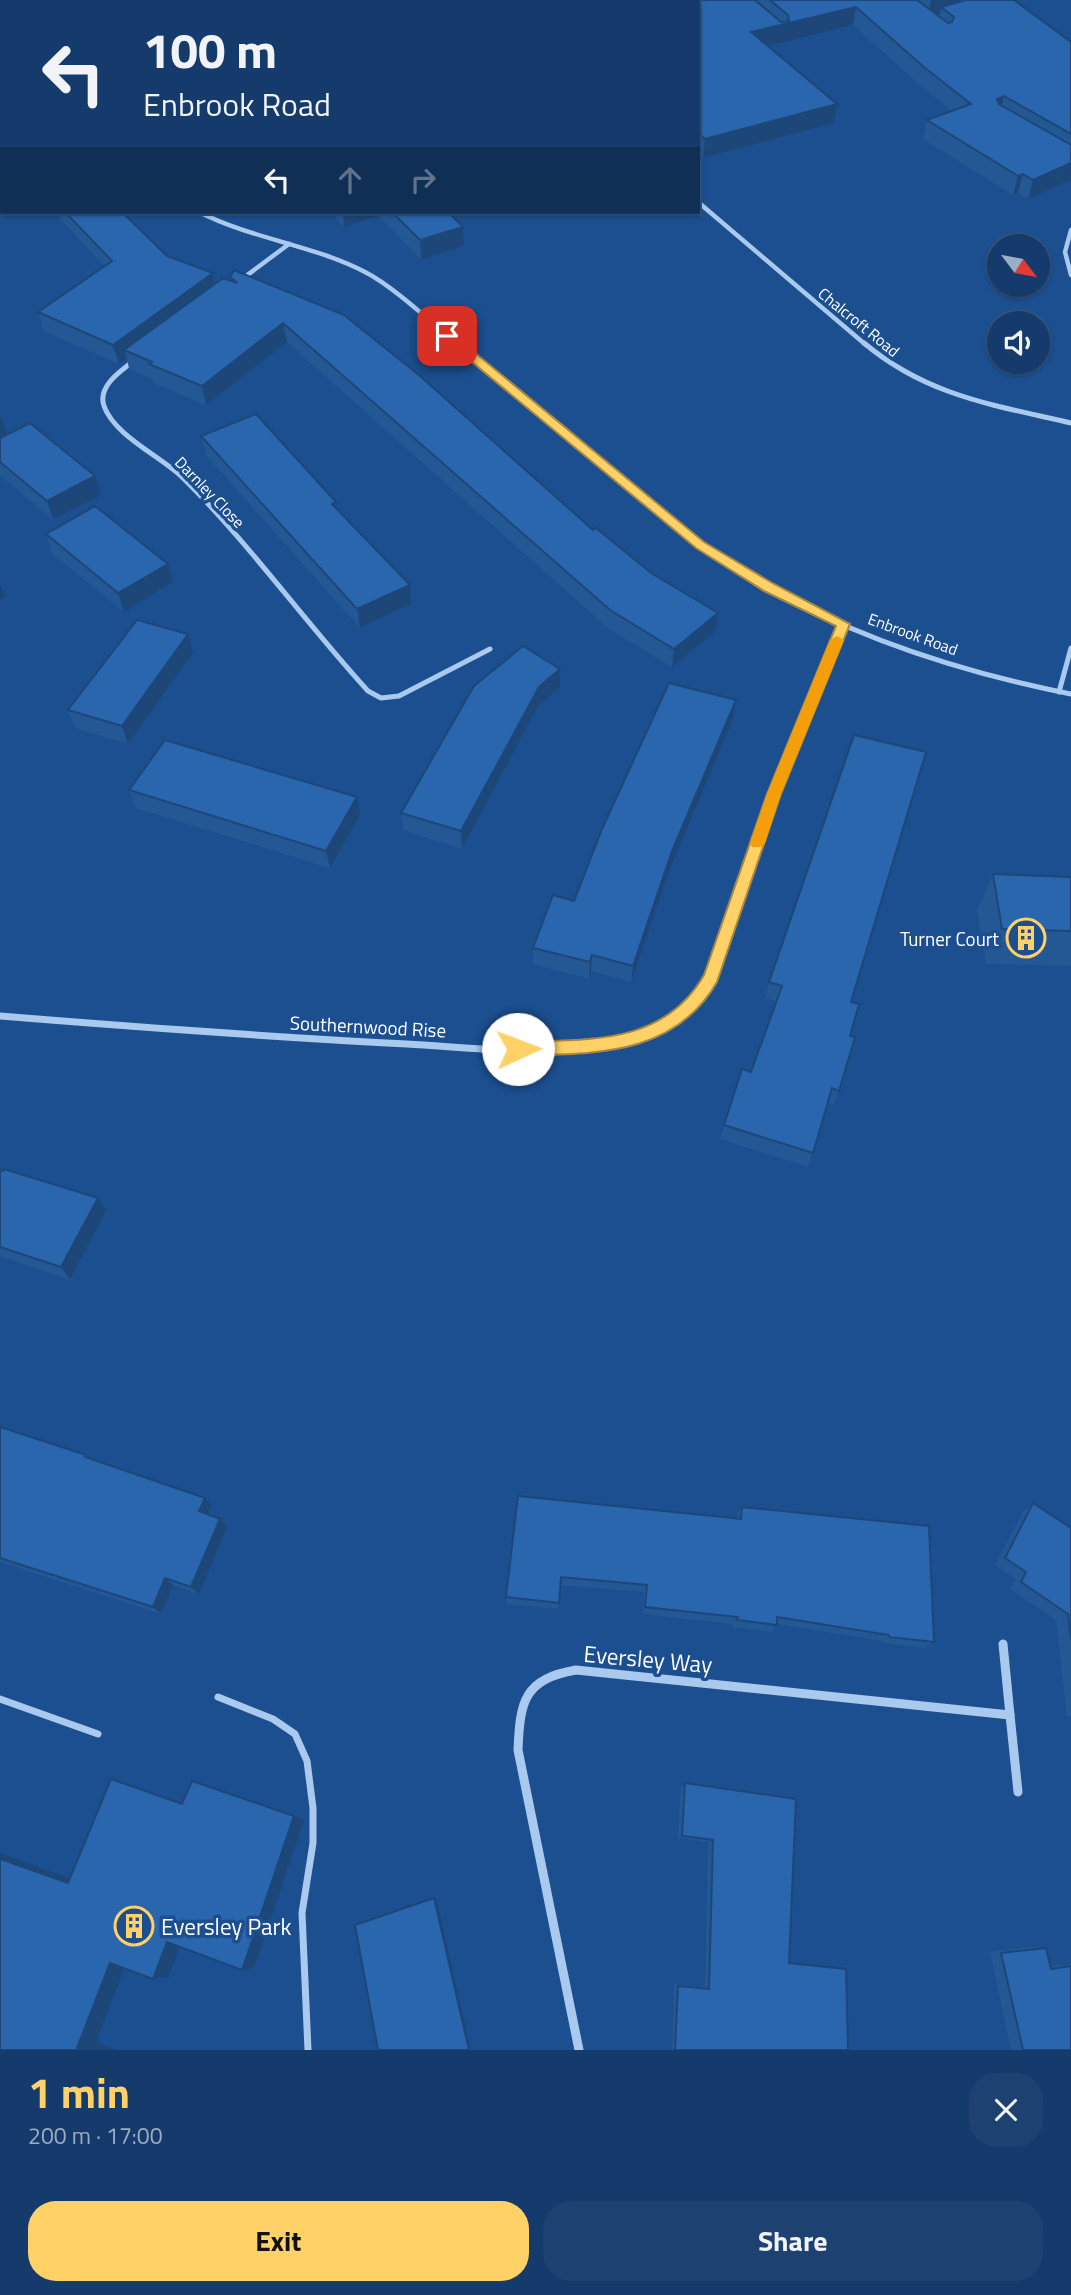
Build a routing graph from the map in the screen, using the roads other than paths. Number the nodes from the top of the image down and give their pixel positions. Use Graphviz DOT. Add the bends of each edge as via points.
graph roads {
  1 [pos="700,204"];
  2 [pos="204,214"];
  3 [pos="1071,230"];
  4 [pos="289,244"];
  5 [pos="1071,275"];
  6 [pos="236,284"];
  7 [pos="140,356"];
  8 [pos="1071,423"];
  9 [pos="844,624"];
  10 [pos="1071,648"];
  11 [pos="490,649"];
  12 [pos="1059,692"];
  13 [pos="1071,694"];
  14 [pos="0,1016"];
  15 [pos="1003,1644"];
  16 [pos="218,1697"];
  17 [pos="0,1699"];
  18 [pos="1010,1715"];
  19 [pos="98,1734"];
  20 [pos="1018,1792"];
  21 [pos="308,2050"];
  22 [pos="579,2050"];
  1 -- 8 [label="street, Chalcroft Road" via="885,361 952,395"];
  2 -- 4 [label="street, Enbrook Road"];
  3 -- 5 [label="street" via="1065,237"];
  4 -- 6 [label="street"];
  4 -- 9 [label="street, Enbrook Road" via="368,273 700,545 769,587"];
  7 -- 11 [label="street, Darnley Close" via="106,387 102,403 111,419 181,475 368,691 381,698 399,696"];
  9 -- 12 [label="street, Enbrook Road" via="944,661"];
  9 -- 14 [label="street, Southernwood Rise" via="774,794 711,977 685,1013 655,1031 600,1046 518,1049"];
  10 -- 12 [label="street"];
  12 -- 13 [label="street, Enbrook Road"];
  15 -- 18 [label="street"];
  16 -- 21 [label="lane" via="273,1719 295,1734 307,1761 313,1808 303,1913"];
  17 -- 19 [label="lane"];
  18 -- 20 [label="street"];
  18 -- 22 [label="street, Eversley Way" via="576,1670 552,1673 531,1685 522,1703 518,1750"];
}
